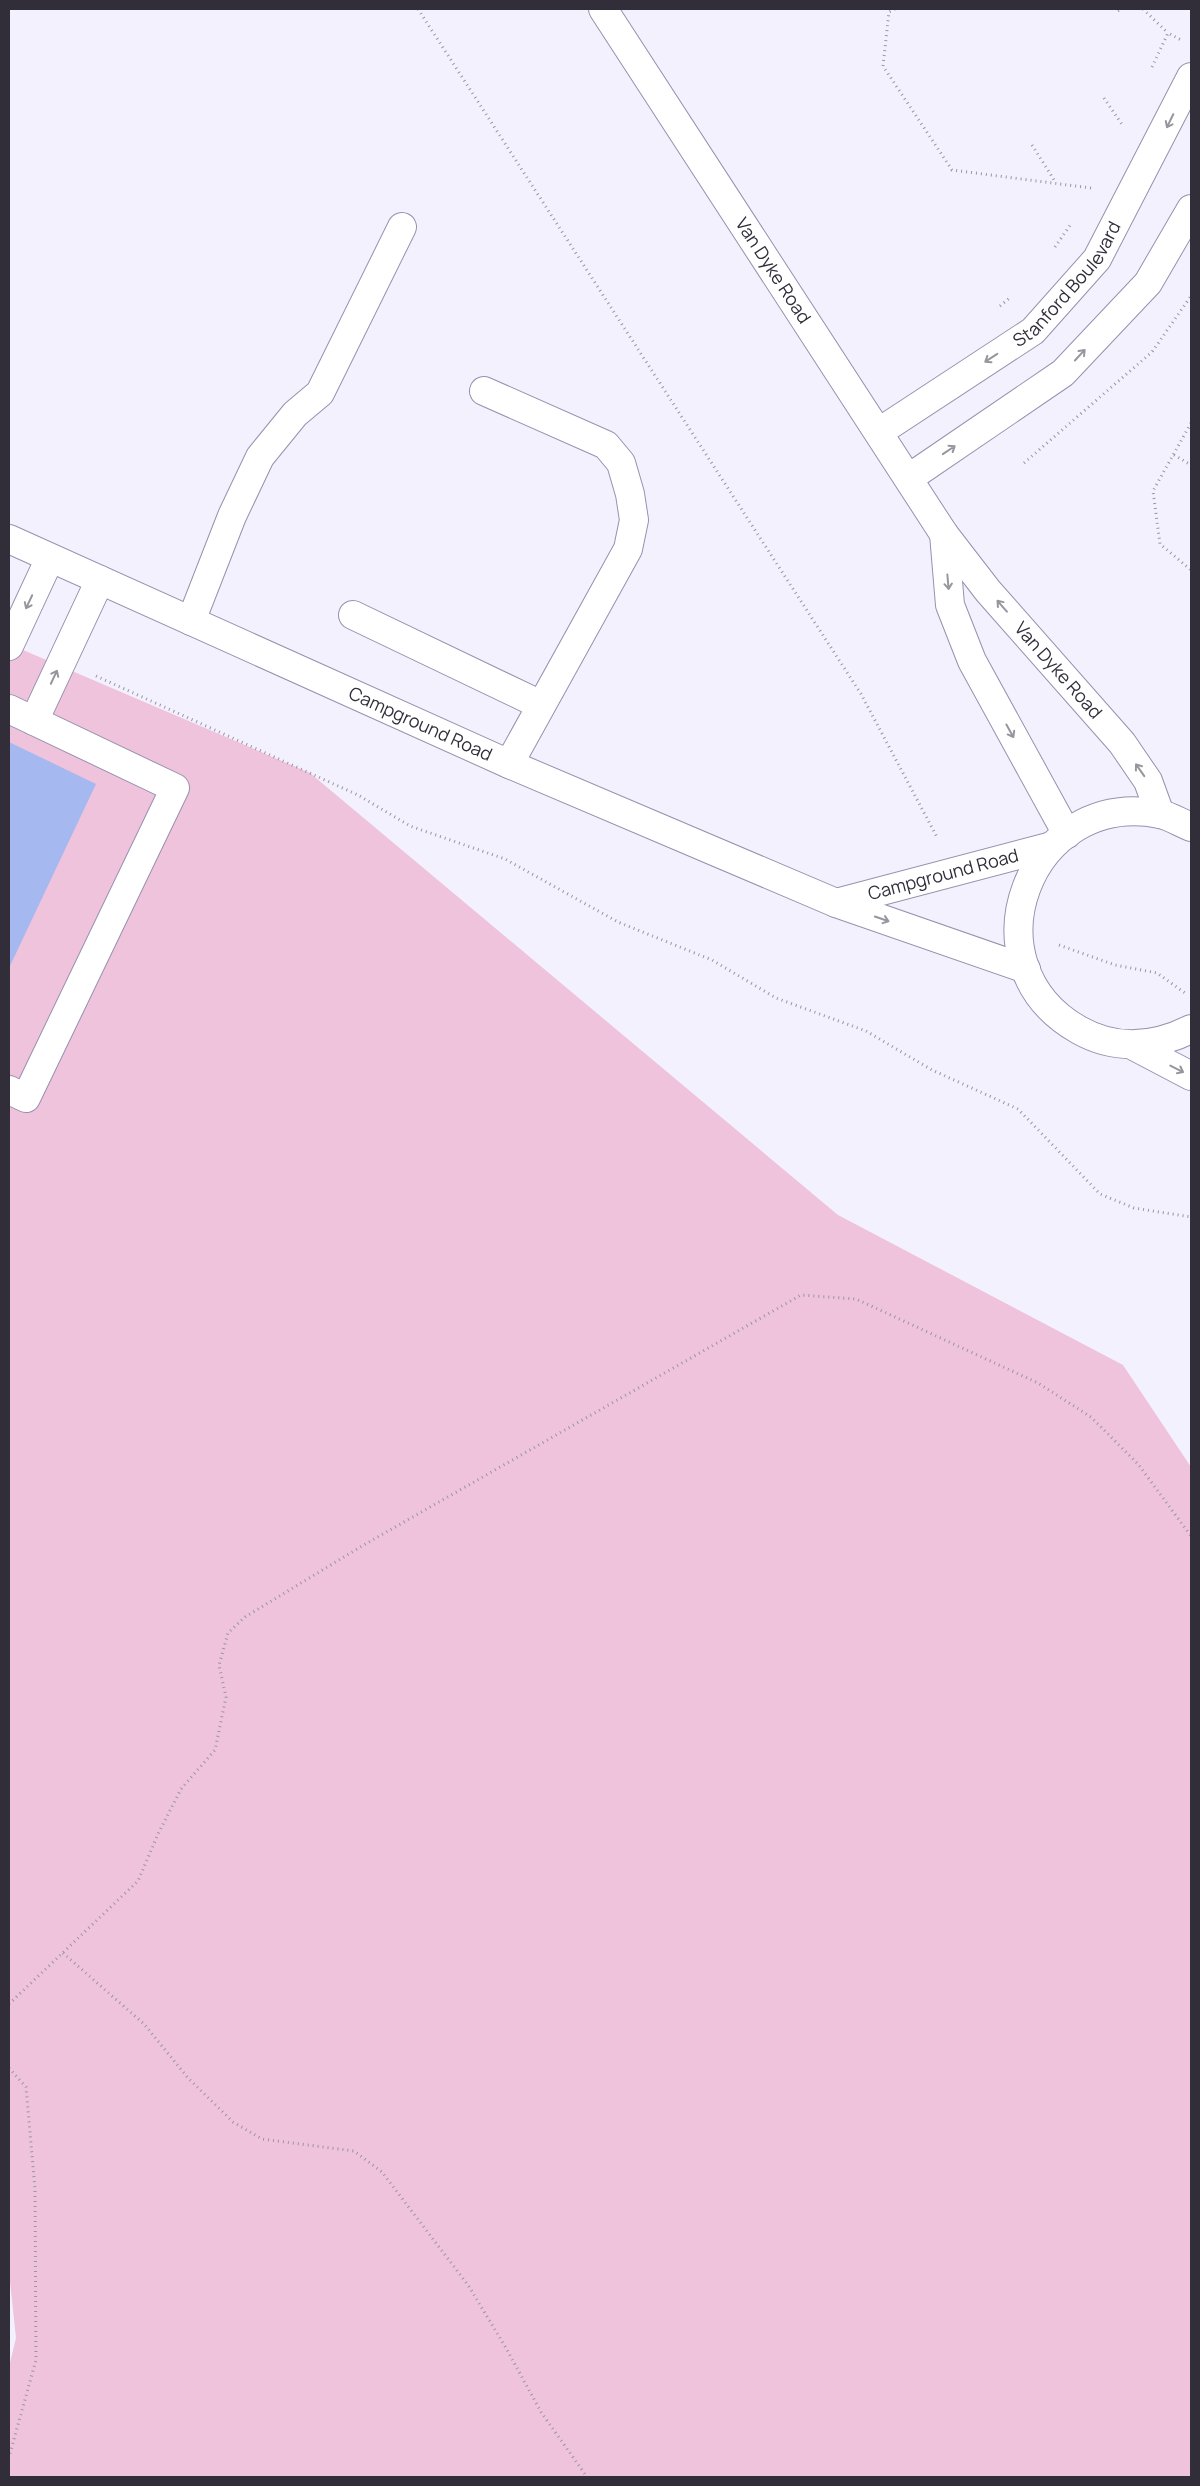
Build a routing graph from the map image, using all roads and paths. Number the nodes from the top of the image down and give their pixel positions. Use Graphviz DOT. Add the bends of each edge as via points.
graph roads {
  1 [pos="418,9"];
  2 [pos="603,9"];
  3 [pos="895,9"];
  4 [pos="1143,9"];
  5 [pos="1168,34"];
  6 [pos="1181,40"];
  7 [pos="1148,75"];
  8 [pos="1191,77"];
  9 [pos="1104,98"];
  10 [pos="1127,117"];
  11 [pos="1123,126"];
  12 [pos="1119,134"];
  13 [pos="1032,145"];
  14 [pos="1095,180"];
  15 [pos="1056,183"];
  16 [pos="1091,188"];
  17 [pos="1087,196"];
  18 [pos="1191,208"];
  19 [pos="1074,218"];
  20 [pos="402,227"];
  21 [pos="1052,252"];
  22 [pos="1015,294"];
  23 [pos="1191,296"];
  24 [pos="993,312"];
  25 [pos="484,391"];
  26 [pos="1191,423"];
  27 [pos="879,432"];
  28 [pos="1174,455"];
  29 [pos="1024,463"];
  30 [pos="1191,465"];
  31 [pos="909,478"];
  32 [pos="944,534"];
  33 [pos="9,538"];
  34 [pos="50,558"];
  35 [pos="1191,570"];
  36 [pos="100,580"];
  37 [pos="353,615"];
  38 [pos="191,621"];
  39 [pos="9,646"];
  40 [pos="62,660"];
  41 [pos="541,705"];
  42 [pos="9,709"];
  43 [pos="34,721"];
  44 [pos="509,764"];
  45 [pos="1160,814"];
  46 [pos="1191,827"];
  47 [pos="1059,840"];
  48 [pos="956,871"];
  49 [pos="836,903"];
  50 [pos="1018,916"];
  51 [pos="1026,969"];
  52 [pos="1191,997"];
  53 [pos="1191,1029"];
  54 [pos="1132,1045"];
  55 [pos="1191,1076"];
  56 [pos="9,1090"];
  57 [pos="1191,1216"];
  58 [pos="1191,1536"];
  59 [pos="63,1953"];
  60 [pos="9,2004"];
  61 [pos="9,2068"];
  62 [pos="9,2456"];
  63 [pos="587,2477"];
  1 -- 48 [label="path" via="861,694"];
  2 -- 27 [label="street, Van Dyke Road"];
  3 -- 15 [label="path" via="889,12 883,66 952,170"];
  4 -- 5 [label="path"];
  5 -- 6 [label="path"];
  5 -- 7 [label="path"];
  8 -- 27 [label="street, Stanford Boulevard, one-way" via="1097,259 1032,331"];
  9 -- 11 [label="path"];
  10 -- 11 [label="path"];
  11 -- 12 [label="path"];
  13 -- 15 [label="path"];
  14 -- 16 [label="path"];
  15 -- 16 [label="path"];
  16 -- 17 [label="path"];
  31 -- 18 [label="street, one-way" via="1063,373 1148,283"];
  19 -- 21 [label="path"];
  20 -- 38 [label="street" via="320,393 295,414 260,457 232,516"];
  22 -- 24 [label="path"];
  23 -- 29 [label="path" via="1152,352"];
  25 -- 41 [label="street" via="606,445 621,463 630,494 634,520 628,549"];
  26 -- 28 [label="path"];
  27 -- 31 [label="street, Van Dyke Road"];
  28 -- 30 [label="path"];
  28 -- 35 [label="path" via="1153,491 1160,544"];
  31 -- 32 [label="street, Van Dyke Road"];
  45 -- 32 [label="street, Van Dyke Road, one-way" via="1148,781 1122,743 988,591"];
  32 -- 47 [label="street, Van Dyke Road, one-way" via="950,605 972,660"];
  33 -- 34 [label="street, Campground Road"];
  34 -- 36 [label="street, Campground Road"];
  34 -- 39 [label="street, one-way"];
  36 -- 38 [label="street, Campground Road"];
  36 -- 40 [label="street"];
  37 -- 41 [label="street"];
  38 -- 44 [label="street, Campground Road"];
  43 -- 40 [label="street, one-way"];
  40 -- 57 [label="path" via="358,794 410,826 505,859 618,922 712,960 776,998 866,1032 932,1070 1018,1109 1100,1194 1134,1208"];
  41 -- 44 [label="street"];
  42 -- 43 [label="street"];
  43 -- 56 [label="street" via="175,788 26,1098"];
  44 -- 49 [label="street, Campground Road"];
  45 -- 46 [label="street"];
  45 -- 47 [label="street" via="1121,812 1083,823"];
  47 -- 48 [label="street, Campground Road"];
  47 -- 50 [label="street" via="1029,878"];
  48 -- 49 [label="street, Campground Road"];
  49 -- 51 [label="street, Campground Road, one-way"];
  50 -- 51 [label="street" via="1020,955"];
  50 -- 52 [label="path" via="1064,948 1115,965 1157,973"];
  51 -- 54 [label="street" via="1036,991 1062,1020 1094,1038"];
  53 -- 54 [label="street" via="1169,1040"];
  54 -- 55 [label="street, one-way"];
  58 -- 59 [label="path" via="1138,1464 1091,1418 1038,1383 856,1300 801,1295 245,1616 228,1633 219,1665 226,1697 215,1750 181,1789 138,1881"];
  59 -- 60 [label="path"];
  59 -- 63 [label="path" via="144,2024 188,2078 233,2122 262,2139 354,2151 382,2172 468,2286 540,2412"];
  61 -- 62 [label="path" via="26,2087 35,2190 36,2360"];
}
